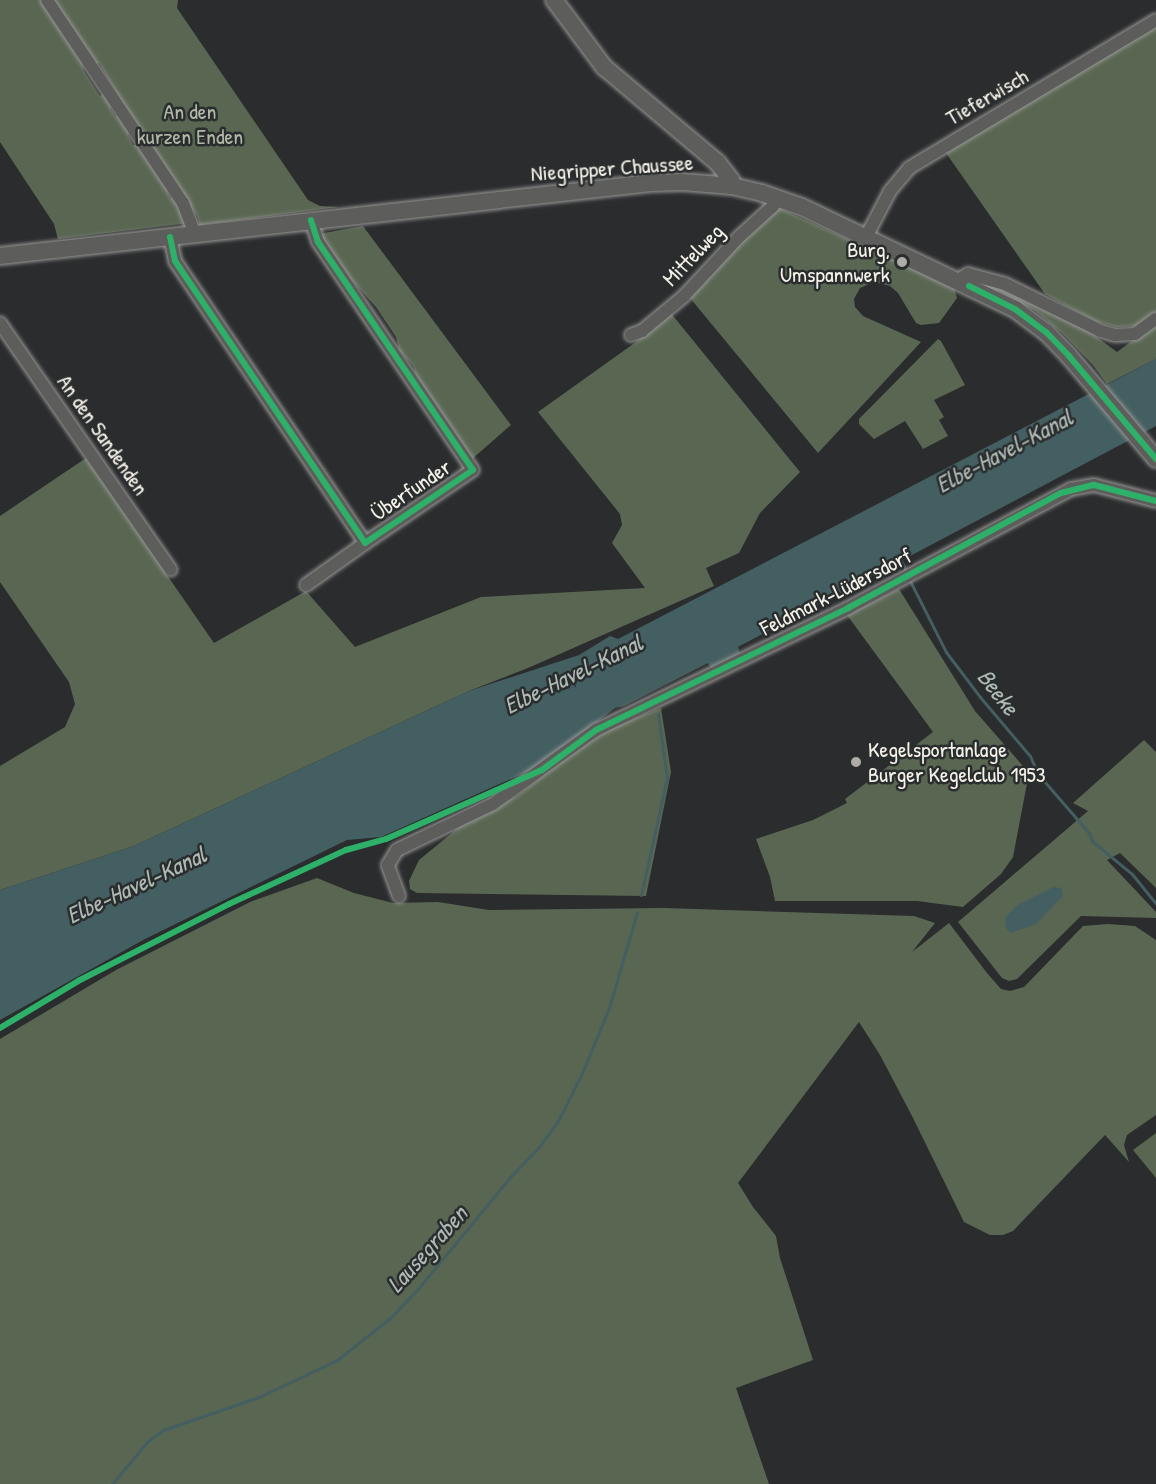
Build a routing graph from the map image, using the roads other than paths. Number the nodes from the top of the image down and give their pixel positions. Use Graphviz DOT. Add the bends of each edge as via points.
graph roads {
  1 [pos="47,0"];
  2 [pos="554,0"];
  3 [pos="1156,20"];
  4 [pos="732,186"];
  5 [pos="778,198"];
  6 [pos="311,220"];
  7 [pos="195,234"];
  8 [pos="170,237"];
  9 [pos="866,237"];
  10 [pos="0,256"];
  11 [pos="958,280"];
  12 [pos="1156,319"];
  13 [pos="0,323"];
  14 [pos="632,335"];
  15 [pos="1156,459"];
  16 [pos="1156,501"];
  17 [pos="365,543"];
  18 [pos="171,570"];
  19 [pos="306,585"];
  20 [pos="399,896"];
  1 -- 7 [label="street" via="183,203"];
  2 -- 4 [label="main road" via="598,61 717,162"];
  3 -- 9 [label="street, Tieferwisch" via="919,160 900,177"];
  4 -- 5 [label="main road, Niegripper Chaussee"];
  4 -- 6 [label="main road, Niegripper Chaussee" via="651,183"];
  5 -- 9 [label="main road, Niegripper Chaussee"];
  5 -- 14 [label="street, Mittelweg" via="684,296"];
  6 -- 7 [label="main road, Niegripper Chaussee"];
  6 -- 17 [label="street, Überfunder" via="318,242 473,470"];
  7 -- 8 [label="main road, Niegripper Chaussee"];
  8 -- 10 [label="main road, Niegripper Chaussee"];
  8 -- 17 [label="street, Überfunder" via="175,261"];
  9 -- 11 [label="main road, Niegripper Chaussee"];
  11 -- 12 [label="street" via="968,274 1005,284 1115,335 1135,334"];
  11 -- 15 [label="main road, Niegripper Chaussee" via="1015,309 1037,325 1069,356"];
  13 -- 18 [label="street, An den Sandenden"];
  16 -- 20 [label="street, Feldmark-Lüdersdorf" via="1106,487 1078,487 1061,493 829,618 596,730 493,804 404,845 388,865"];
  17 -- 19 [label="street, Überfunder"];
}
